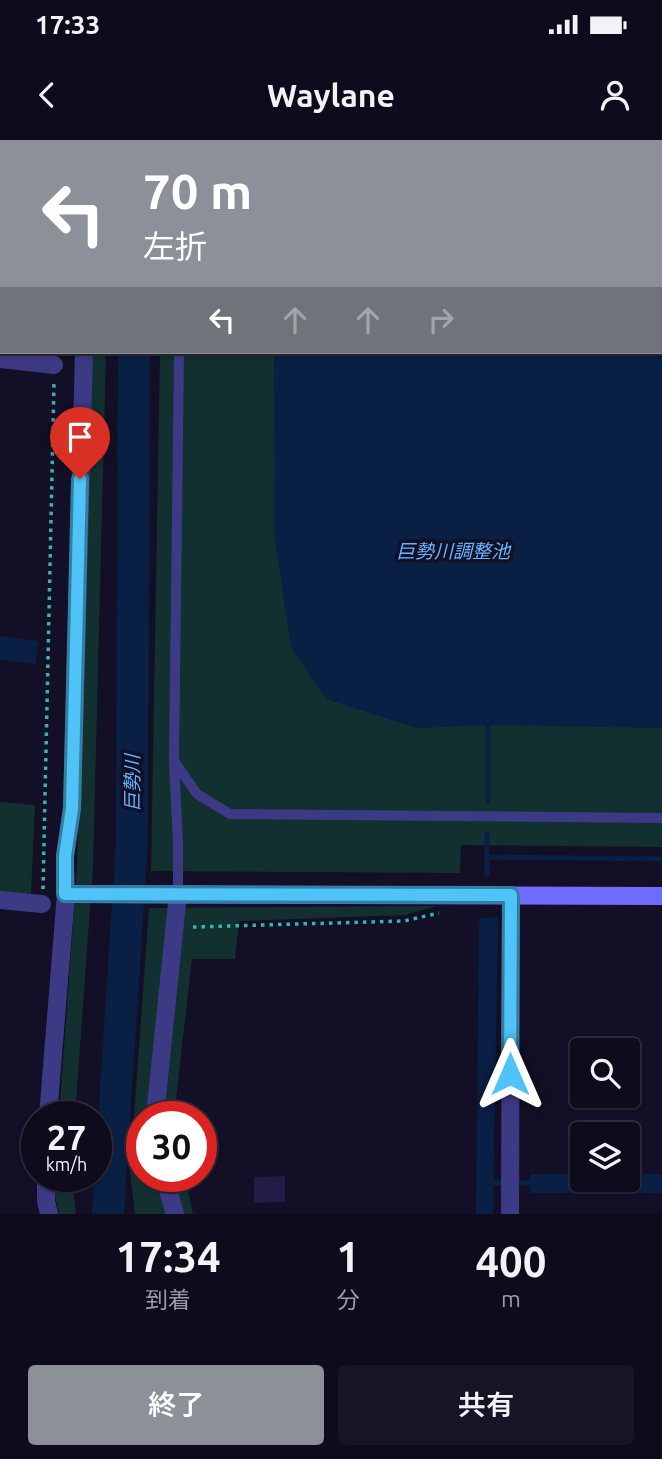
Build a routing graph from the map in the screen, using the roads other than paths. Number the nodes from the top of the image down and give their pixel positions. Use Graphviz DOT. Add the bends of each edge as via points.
graph roads {
  1 [pos="84,354"];
  2 [pos="179,354"];
  3 [pos="0,359"];
  4 [pos="54,365"];
  5 [pos="174,761"];
  6 [pos="662,818"];
  7 [pos="65,894"];
  8 [pos="178,894"];
  9 [pos="511,895"];
  10 [pos="662,896"];
  11 [pos="0,900"];
  12 [pos="43,904"];
  13 [pos="49,1101"];
  14 [pos="157,1101"];
  15 [pos="46,1192"];
  16 [pos="169,1192"];
  17 [pos="49,1214"];
  18 [pos="175,1214"];
  19 [pos="510,1214"];
  1 -- 7 [label="street" via="72,808"];
  2 -- 5 [label="lane"];
  3 -- 4 [label="street"];
  5 -- 6 [label="lane" via="197,794 230,814"];
  5 -- 8 [label="lane"];
  7 -- 8 [label="street"];
  7 -- 13 [label="street"];
  8 -- 9 [label="street"];
  8 -- 14 [label="street"];
  9 -- 10 [label="street"];
  9 -- 19 [label="street"];
  11 -- 12 [label="street"];
  15 -- 17 [label="street"];
  16 -- 18 [label="street"];
}
